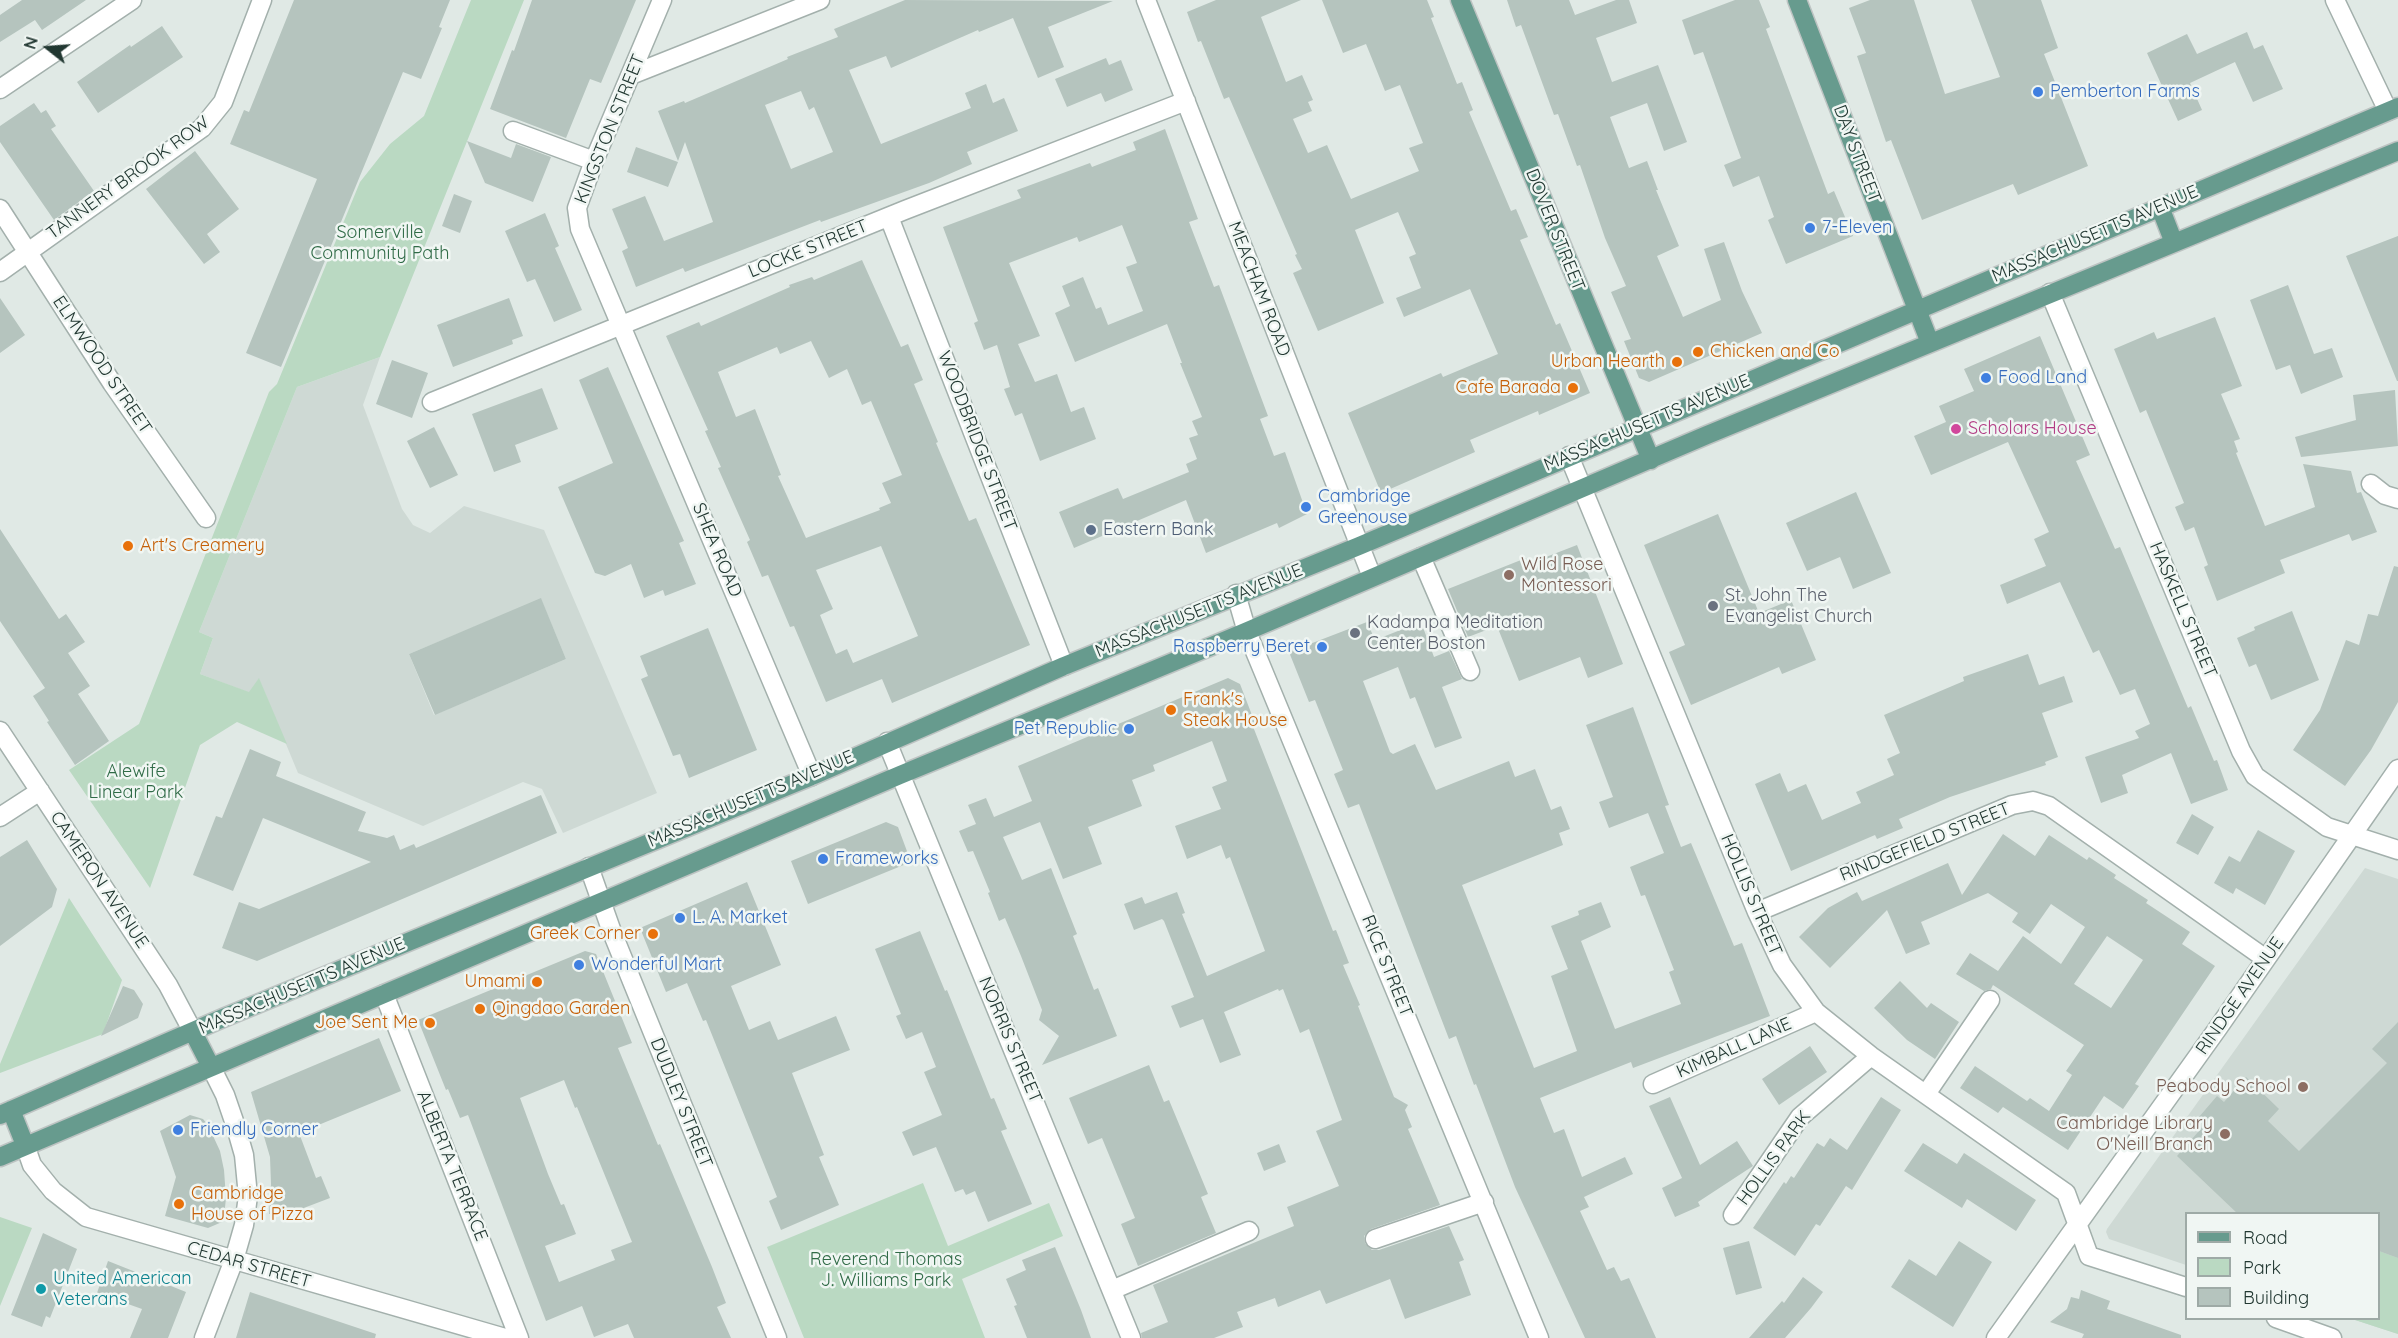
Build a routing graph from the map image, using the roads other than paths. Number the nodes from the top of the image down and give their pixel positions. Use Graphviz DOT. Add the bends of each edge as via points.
graph roads {
  1 [pos="132,0"];
  2 [pos="262,0"];
  3 [pos="662,0"];
  4 [pos="820,0"];
  5 [pos="1146,0"];
  6 [pos="1460,0"];
  7 [pos="1797,0"];
  8 [pos="2335,0"];
  9 [pos="631,75"];
  10 [pos="0,89"];
  11 [pos="1186,101"];
  12 [pos="2393,109"];
  13 [pos="513,131"];
  14 [pos="2398,151"];
  15 [pos="594,161"];
  16 [pos="2160,207"];
  17 [pos="0,209"];
  18 [pos="889,217"];
  19 [pos="2174,243"];
  20 [pos="28,252"];
  21 [pos="0,272"];
  22 [pos="2050,293"];
  23 [pos="1917,309"];
  24 [pos="622,324"];
  25 [pos="1929,343"];
  26 [pos="432,402"];
  27 [pos="1636,427"];
  28 [pos="1569,456"];
  29 [pos="1651,460"];
  30 [pos="2371,484"];
  31 [pos="1584,489"];
  32 [pos="2398,499"];
  33 [pos="206,518"];
  34 [pos="1359,546"];
  35 [pos="1421,557"];
  36 [pos="1372,577"];
  37 [pos="1236,594"];
  38 [pos="1247,632"];
  39 [pos="1064,666"];
  40 [pos="1470,671"];
  41 [pos="0,731"];
  42 [pos="887,742"];
  43 [pos="2398,769"];
  44 [pos="900,775"];
  45 [pos="812,776"];
  46 [pos="39,791"];
  47 [pos="0,818"];
  48 [pos="2353,835"];
  49 [pos="2398,850"];
  50 [pos="589,867"];
  51 [pos="602,902"];
  52 [pos="1757,912"];
  53 [pos="2266,958"];
  54 [pos="384,994"];
  55 [pos="1990,1000"];
  56 [pos="1816,1011"];
  57 [pos="193,1032"];
  58 [pos="1871,1056"];
  59 [pos="212,1067"];
  60 [pos="1653,1084"];
  61 [pos="1926,1094"];
  62 [pos="5,1112"];
  63 [pos="25,1145"];
  64 [pos="0,1157"];
  65 [pos="1484,1202"];
  66 [pos="1733,1215"];
  67 [pos="2078,1223"];
  68 [pos="1249,1231"];
  69 [pos="1375,1239"];
  70 [pos="234,1260"];
  71 [pos="2185,1286"];
  72 [pos="1112,1290"];
  73 [pos="2282,1320"];
  74 [pos="204,1338"];
  75 [pos="505,1338"];
  76 [pos="519,1338"];
  77 [pos="777,1338"];
  78 [pos="1131,1338"];
  79 [pos="1539,1338"];
  80 [pos="1996,1338"];
  81 [pos="2332,1338"];
  1 -- 10 [label="street"];
  2 -- 20 [label="street, TANNERY BROOK ROW" via="223,102 202,128"];
  3 -- 9 [label="street, KINGSTON STREET"];
  4 -- 9 [label="street"];
  5 -- 11 [label="street, MEACHAM ROAD"];
  6 -- 27 [label="main road, DOVER STREET"];
  7 -- 23 [label="main road, DAY STREET"];
  8 -- 12 [label="street"];
  9 -- 15 [label="street, KINGSTON STREET"];
  11 -- 18 [label="street, LOCKE STREET"];
  11 -- 34 [label="street, MEACHAM ROAD"];
  12 -- 16 [label="main road, MASSACHUSETTS AVENUE"];
  13 -- 15 [label="street"];
  14 -- 19 [label="main road, MASSACHUSETTS AVENUE"];
  15 -- 24 [label="street, KINGSTON STREET" via="577,208 580,229"];
  16 -- 19 [label="main road"];
  16 -- 23 [label="main road, MASSACHUSETTS AVENUE"];
  17 -- 20 [label="street, ELMWOOD STREET"];
  18 -- 24 [label="street, LOCKE STREET"];
  18 -- 39 [label="street, WOODBRIDGE STREET"];
  19 -- 22 [label="main road, MASSACHUSETTS AVENUE"];
  20 -- 21 [label="street, TANNERY BROOK ROW"];
  20 -- 33 [label="street, ELMWOOD STREET" via="112,383"];
  22 -- 25 [label="main road, MASSACHUSETTS AVENUE"];
  22 -- 48 [label="street, HASKELL STREET" via="2241,751 2255,776 2327,827"];
  23 -- 25 [label="main road, DAY STREET"];
  23 -- 27 [label="main road, MASSACHUSETTS AVENUE"];
  24 -- 26 [label="street, LOCKE STREET"];
  24 -- 45 [label="street, SHEA ROAD"];
  25 -- 29 [label="main road, MASSACHUSETTS AVENUE"];
  27 -- 28 [label="main road, MASSACHUSETTS AVENUE"];
  27 -- 29 [label="main road, DOVER STREET"];
  28 -- 31 [label="street, HOLLIS STREET"];
  28 -- 34 [label="main road, MASSACHUSETTS AVENUE"];
  29 -- 31 [label="main road, MASSACHUSETTS AVENUE"];
  30 -- 32 [label="street"];
  31 -- 35 [label="main road, MASSACHUSETTS AVENUE"];
  31 -- 52 [label="street, HOLLIS STREET"];
  34 -- 36 [label="street, MEACHAM ROAD"];
  34 -- 37 [label="main road, MASSACHUSETTS AVENUE"];
  35 -- 36 [label="main road, MASSACHUSETTS AVENUE"];
  35 -- 40 [label="street"];
  36 -- 38 [label="main road, MASSACHUSETTS AVENUE"];
  37 -- 38 [label="street, RICE STREET"];
  37 -- 39 [label="main road, MASSACHUSETTS AVENUE"];
  38 -- 44 [label="main road, MASSACHUSETTS AVENUE"];
  38 -- 65 [label="street, RICE STREET"];
  39 -- 42 [label="main road, MASSACHUSETTS AVENUE"];
  41 -- 46 [label="street, CAMERON AVENUE"];
  42 -- 44 [label="street, NORRIS STREET"];
  42 -- 45 [label="main road, MASSACHUSETTS AVENUE"];
  43 -- 48 [label="street, RINDGE AVENUE"];
  44 -- 51 [label="main road, MASSACHUSETTS AVENUE"];
  44 -- 72 [label="street, NORRIS STREET"];
  45 -- 50 [label="main road, MASSACHUSETTS AVENUE"];
  46 -- 47 [label="street"];
  46 -- 57 [label="street, CAMERON AVENUE" via="168,985"];
  48 -- 49 [label="street, HASKELL STREET"];
  48 -- 53 [label="street, RINDGE AVENUE"];
  50 -- 51 [label="street, DUDLEY STREET"];
  50 -- 57 [label="main road, MASSACHUSETTS AVENUE"];
  51 -- 54 [label="main road, MASSACHUSETTS AVENUE"];
  51 -- 77 [label="street, DUDLEY STREET"];
  52 -- 53 [label="street, RINDGEFIELD STREET" via="2012,805 2033,801 2049,806"];
  52 -- 56 [label="street, HOLLIS STREET" via="1782,965"];
  53 -- 67 [label="street, RINDGE AVENUE"];
  54 -- 59 [label="main road, MASSACHUSETTS AVENUE"];
  54 -- 76 [label="street, ALBERTA TERRACE"];
  55 -- 61 [label="street"];
  56 -- 58 [label="street, HOLLIS STREET"];
  56 -- 60 [label="street, KIMBALL LANE"];
  57 -- 59 [label="main road"];
  57 -- 62 [label="main road, MASSACHUSETTS AVENUE"];
  58 -- 61 [label="street, HOLLIS STREET"];
  58 -- 66 [label="street, HOLLIS PARK" via="1800,1117"];
  59 -- 63 [label="main road, MASSACHUSETTS AVENUE"];
  59 -- 70 [label="street" via="236,1126 247,1174 247,1211"];
  61 -- 67 [label="street, HOLLIS STREET" via="2066,1193"];
  62 -- 63 [label="main road"];
  63 -- 64 [label="main road, MASSACHUSETTS AVENUE"];
  63 -- 70 [label="street, CEDAR STREET" via="33,1165 53,1191 86,1217"];
  65 -- 69 [label="street"];
  65 -- 79 [label="street, RICE STREET"];
  67 -- 71 [label="street, HOLLIS STREET" via="2089,1256"];
  67 -- 80 [label="street, RINDGE AVENUE"];
  68 -- 72 [label="street"];
  70 -- 74 [label="street"];
  70 -- 75 [label="street, CEDAR STREET"];
  72 -- 78 [label="street, NORRIS STREET"];
  73 -- 81 [label="street"];
}
